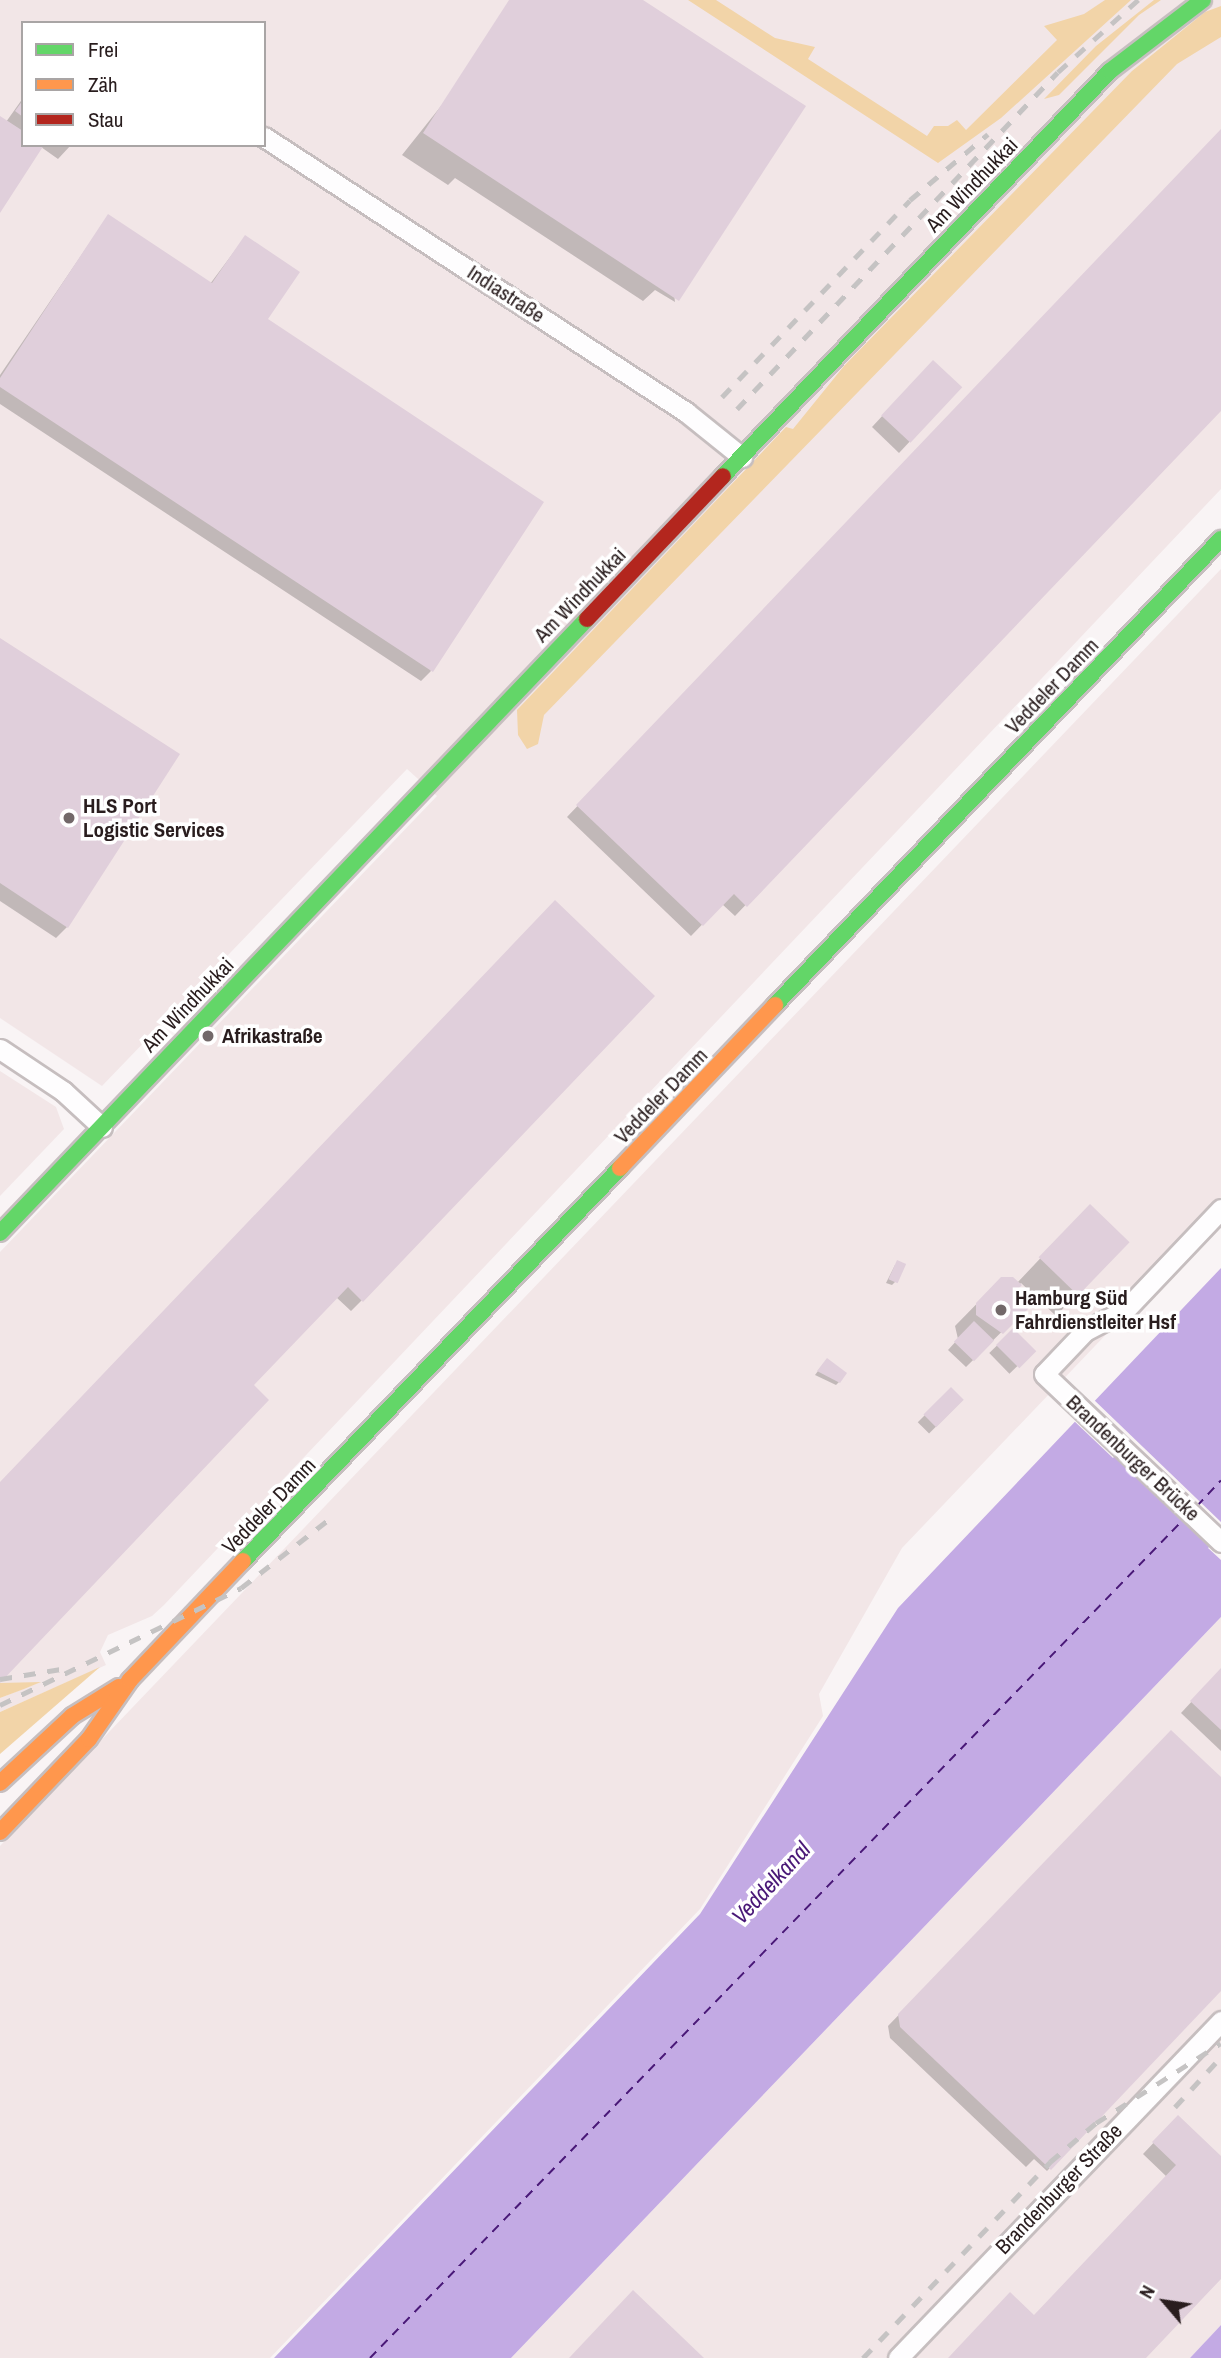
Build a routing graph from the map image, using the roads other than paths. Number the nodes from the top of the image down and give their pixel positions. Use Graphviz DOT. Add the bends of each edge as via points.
graph roads {
  1 [pos="1203,0"];
  2 [pos="266,138"];
  3 [pos="743,457"];
  4 [pos="1221,539"];
  5 [pos="0,1049"];
  6 [pos="102,1127"];
  7 [pos="1221,1209"];
  8 [pos="0,1233"];
  9 [pos="1221,1542"];
  10 [pos="130,1680"];
  11 [pos="0,1783"];
  12 [pos="0,1832"];
  13 [pos="1221,2021"];
  14 [pos="898,2358"];
  1 -- 3 [label="main road, Am Windhukkai" via="1110,71"];
  2 -- 3 [label="street, Indiastraße" via="686,412"];
  3 -- 6 [label="main road, Am Windhukkai"];
  4 -- 10 [label="main road, Veddeler Damm"];
  5 -- 6 [label="street" via="63,1091"];
  6 -- 8 [label="main road, Am Windhukkai"];
  7 -- 9 [label="street, Brandenburger Brücke" via="1125,1310 1085,1331 1044,1374"];
  10 -- 11 [label="main road, Veddeler Damm" via="72,1716"];
  10 -- 12 [label="main road, Veddeler Damm" via="89,1739"];
  13 -- 14 [label="street, Brandenburger Straße"];
}
